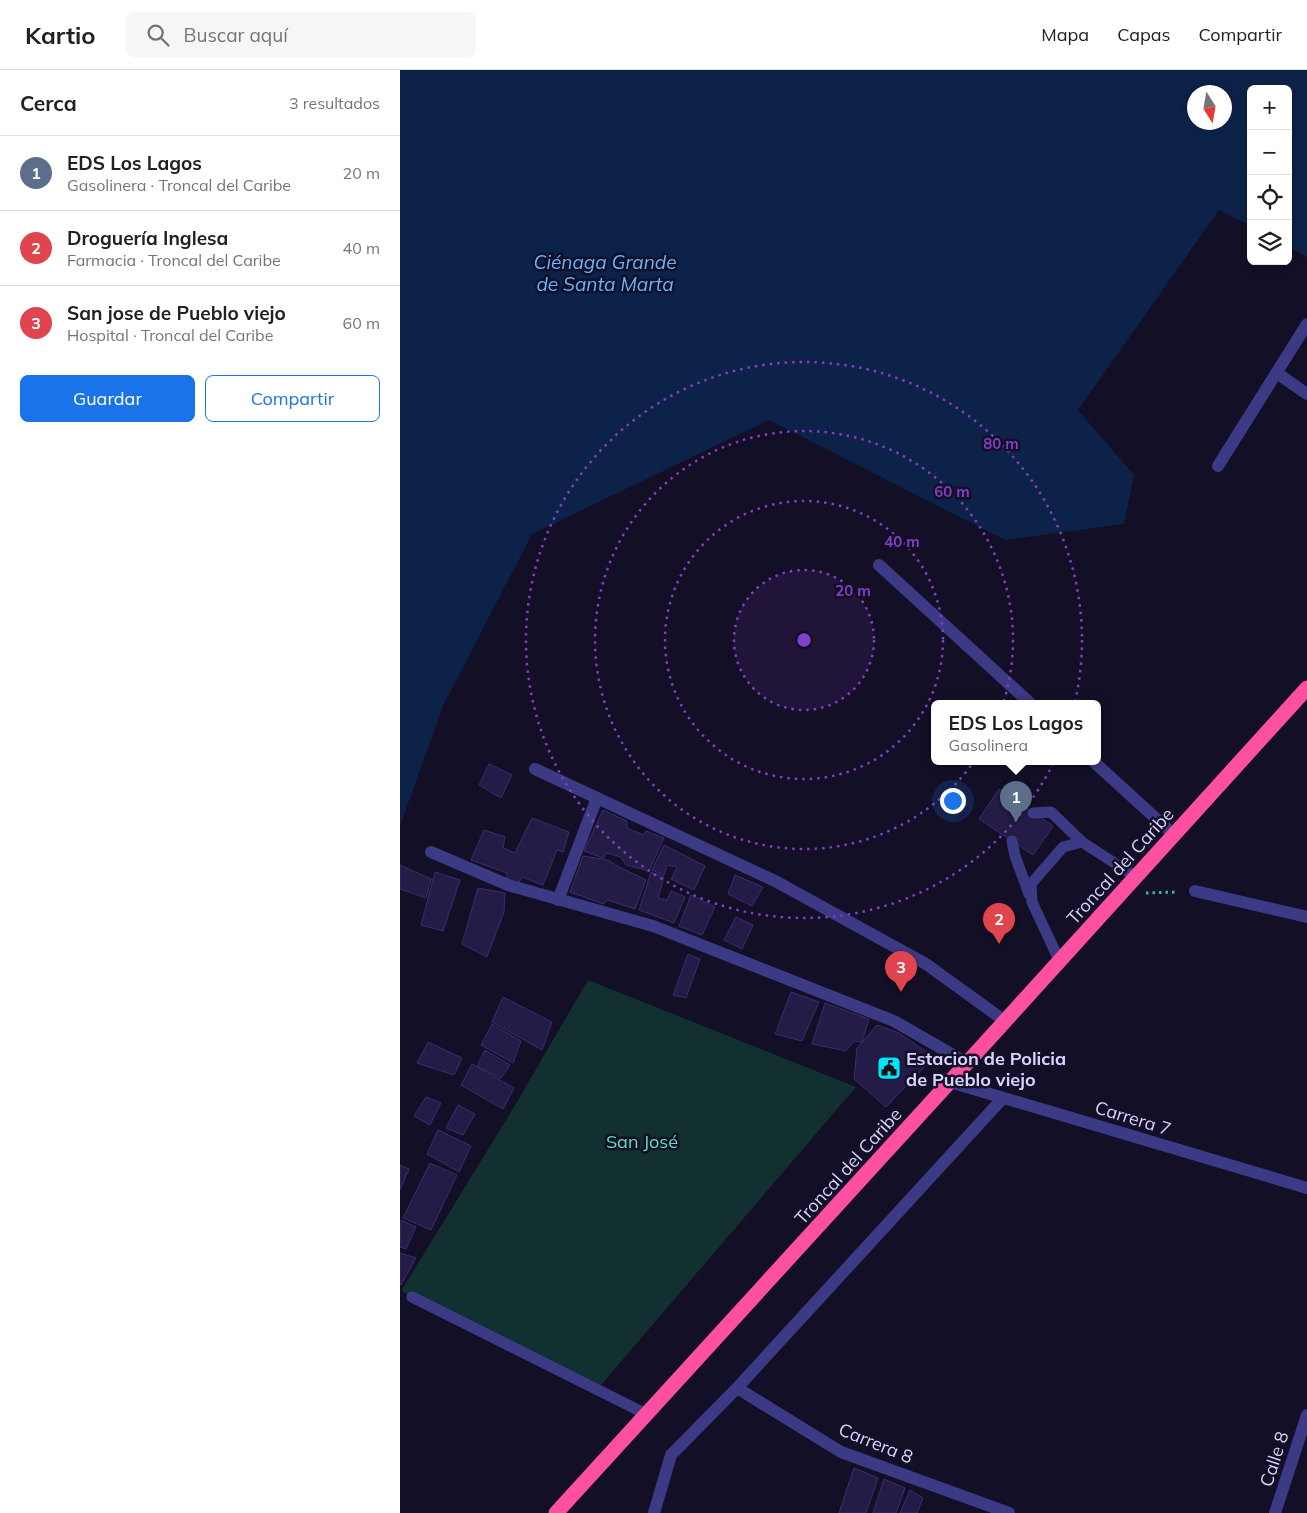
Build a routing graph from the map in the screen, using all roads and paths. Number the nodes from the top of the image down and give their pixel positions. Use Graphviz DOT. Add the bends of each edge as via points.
graph roads {
  1 [pos="1307,324"];
  2 [pos="1276,373"];
  3 [pos="1307,394"];
  4 [pos="1218,466"];
  5 [pos="879,565"];
  6 [pos="1307,688"];
  7 [pos="1027,700"];
  8 [pos="1097,765"];
  9 [pos="535,769"];
  10 [pos="597,798"];
  11 [pos="1033,813"];
  12 [pos="1174,835"];
  13 [pos="1012,841"];
  14 [pos="1082,842"];
  15 [pos="431,852"];
  16 [pos="1136,877"];
  17 [pos="1194,891"];
  18 [pos="1120,894"];
  19 [pos="558,900"];
  20 [pos="1032,902"];
  21 [pos="1307,917"];
  22 [pos="1060,962"];
  23 [pos="1005,1021"];
  24 [pos="967,1063"];
  25 [pos="950,1082"];
  26 [pos="1003,1098"];
  27 [pos="1307,1188"];
  28 [pos="412,1298"];
  29 [pos="737,1388"];
  30 [pos="646,1414"];
  31 [pos="1307,1415"];
  32 [pos="556,1513"];
  33 [pos="654,1513"];
  34 [pos="1009,1513"];
  35 [pos="1275,1513"];
  1 -- 2 [label="street"];
  2 -- 3 [label="street"];
  2 -- 4 [label="street"];
  5 -- 7 [label="street"];
  6 -- 12 [label="highway, Troncal del Caribe"];
  8 -- 12 [label="street"];
  9 -- 10 [label="street"];
  10 -- 19 [label="street"];
  10 -- 23 [label="street" via="777,882 926,964"];
  11 -- 14 [label="lane" via="1051,812"];
  12 -- 16 [label="highway, Troncal del Caribe"];
  13 -- 20 [label="lane"];
  14 -- 16 [label="lane"];
  14 -- 20 [label="lane" via="1063,847 1031,884"];
  15 -- 19 [label="street" via="508,885"];
  16 -- 18 [label="highway, Troncal del Caribe"];
  17 -- 18 [label="path"];
  17 -- 21 [label="street"];
  18 -- 22 [label="highway, Troncal del Caribe"];
  19 -- 24 [label="street" via="653,926 884,1017"];
  20 -- 22 [label="lane"];
  22 -- 23 [label="highway, Troncal del Caribe"];
  23 -- 24 [label="highway, Troncal del Caribe"];
  24 -- 25 [label="highway, Troncal del Caribe"];
  25 -- 26 [label="street, Carrera 7"];
  25 -- 30 [label="highway, Troncal del Caribe"];
  26 -- 27 [label="street, Carrera 7"];
  26 -- 29 [label="street"];
  28 -- 30 [label="lane"];
  29 -- 33 [label="street" via="671,1455"];
  29 -- 34 [label="street, Carrera 8" via="842,1452"];
  30 -- 32 [label="highway, Troncal del Caribe"];
  31 -- 35 [label="street, Calle 8"];
}
